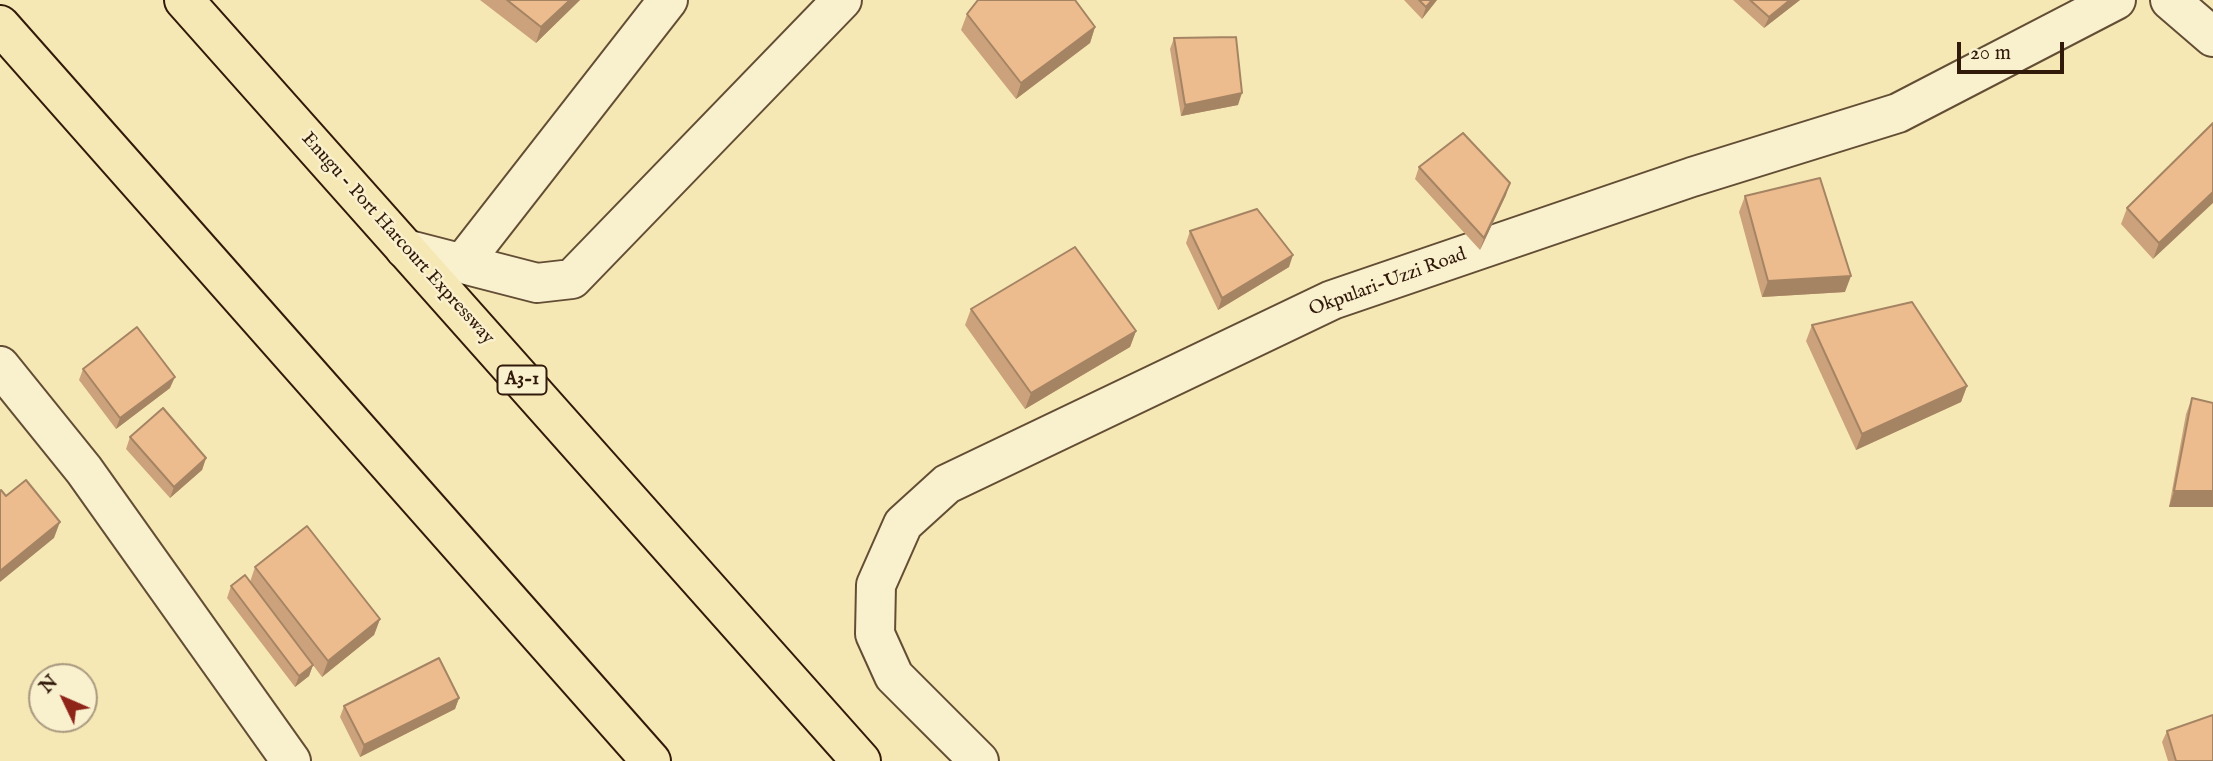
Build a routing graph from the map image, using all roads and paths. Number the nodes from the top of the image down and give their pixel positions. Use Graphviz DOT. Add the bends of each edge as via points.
graph roads {
  1 [pos="184,0"];
  2 [pos="668,0"];
  3 [pos="842,0"];
  4 [pos="2116,0"];
  5 [pos="2170,0"];
  6 [pos="0,25"];
  7 [pos="2213,37"];
  8 [pos="405,249"];
  9 [pos="462,264"];
  10 [pos="0,366"];
  11 [pos="291,761"];
  12 [pos="651,761"];
  13 [pos="861,761"];
  14 [pos="979,761"];
  1 -- 8 [label="highway, Enugu - Port Harcourt Expressway / A3-1"];
  2 -- 9 [label="street"];
  3 -- 9 [label="street" via="572,279 537,283"];
  4 -- 14 [label="street, Okpulari-Uzzi Road" via="1898,113 1692,177 1332,300 947,484 903,524 876,585 875,634 894,676"];
  5 -- 7 [label="street"];
  6 -- 12 [label="highway"];
  8 -- 9 [label="street"];
  8 -- 13 [label="highway, Enugu - Port Harcourt Expressway / A3-1"];
  10 -- 11 [label="street" via="84,470"];
}
